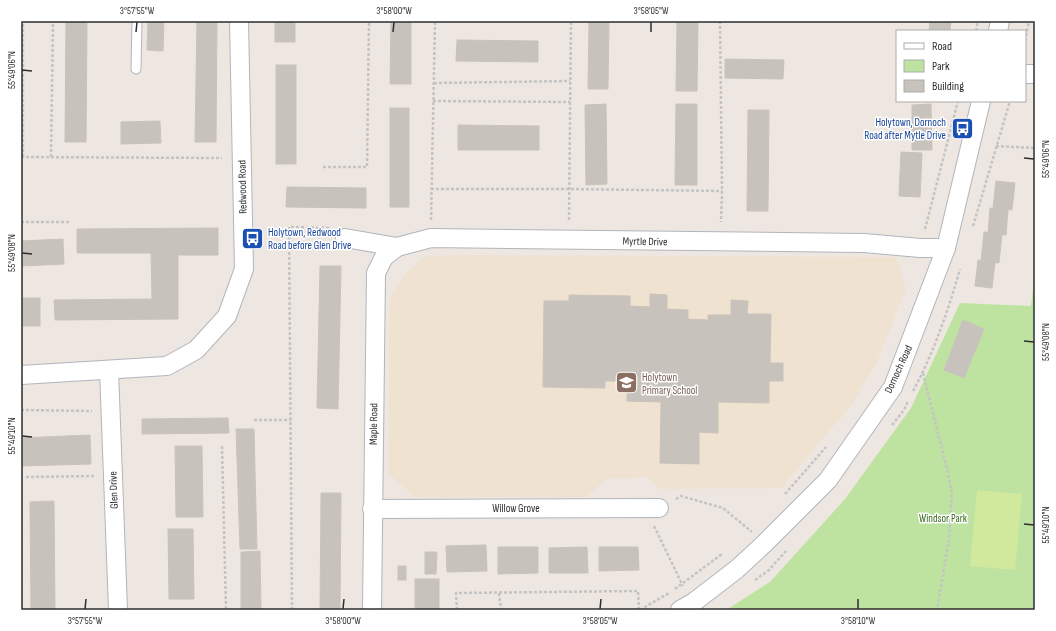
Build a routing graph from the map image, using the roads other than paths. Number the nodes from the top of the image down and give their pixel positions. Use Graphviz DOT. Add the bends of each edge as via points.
graph roads {
  1 [pos="137,21"];
  2 [pos="239,21"];
  3 [pos="136,69"];
  4 [pos="981,102"];
  5 [pos="346,238"];
  6 [pos="397,247"];
  7 [pos="946,248"];
  8 [pos="109,370"];
  9 [pos="21,375"];
  10 [pos="659,508"];
  11 [pos="372,509"];
  12 [pos="687,606"];
  13 [pos="118,610"];
  14 [pos="372,610"];
  1 -- 3 [label="lane"];
  2 -- 8 [label="street, Redwood Road" via="244,269 227,316 196,350 167,366"];
  4 -- 7 [label="street, Dornoch Road"];
  5 -- 6 [label="street, Myrtle Drive"];
  6 -- 7 [label="street, Myrtle Drive" via="431,238 864,243"];
  6 -- 11 [label="street, Maple Road" via="384,257 376,273"];
  7 -- 12 [label="street, Dornoch Road" via="893,387 828,480 737,569"];
  8 -- 9 [label="street, Redwood Road"];
  8 -- 13 [label="street, Glen Drive"];
  10 -- 11 [label="street, Willow Grove"];
  11 -- 14 [label="street, Maple Road"];
}
